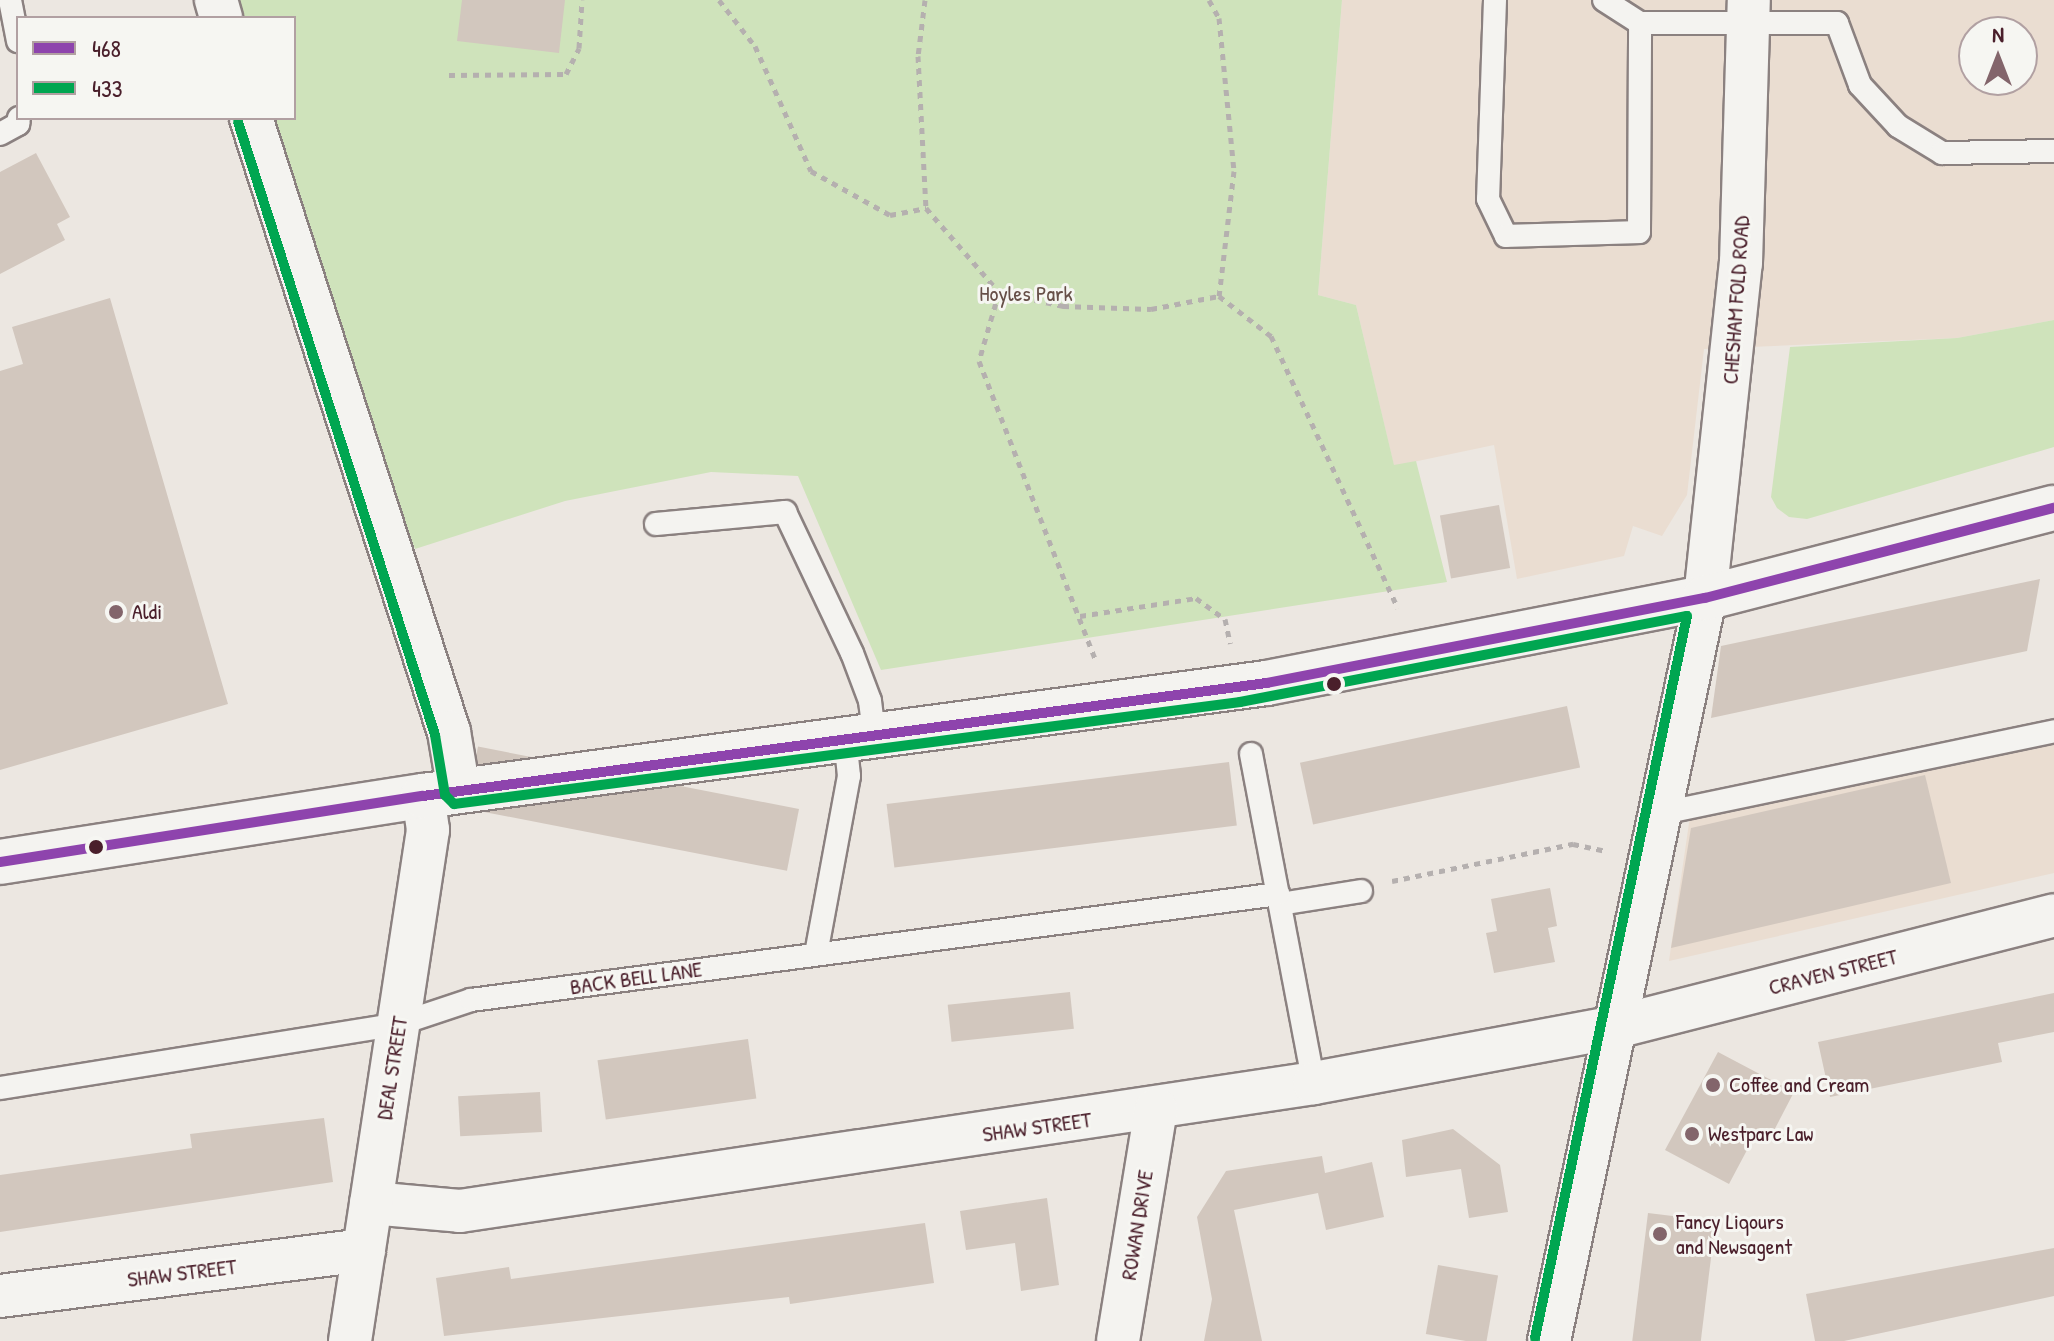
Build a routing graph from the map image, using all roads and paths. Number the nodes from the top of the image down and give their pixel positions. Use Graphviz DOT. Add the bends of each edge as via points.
graph roads {
  1 [pos="10,0"];
  2 [pos="582,0"];
  3 [pos="719,0"];
  4 [pos="925,0"];
  5 [pos="1209,0"];
  6 [pos="1495,0"];
  7 [pos="1604,0"];
  8 [pos="1749,10"];
  9 [pos="1640,23"];
  10 [pos="16,31"];
  11 [pos="449,75"];
  12 [pos="19,120"];
  13 [pos="252,120"];
  14 [pos="0,134"];
  15 [pos="2054,151"];
  16 [pos="926,208"];
  17 [pos="999,292"];
  18 [pos="1219,296"];
  19 [pos="2054,508"];
  20 [pos="656,524"];
  21 [pos="1705,598"];
  22 [pos="1398,608"];
  23 [pos="1080,616"];
  24 [pos="1231,649"];
  25 [pos="1095,660"];
  26 [pos="2054,731"];
  27 [pos="860,736"];
  28 [pos="1251,754"];
  29 [pos="441,793"];
  30 [pos="1658,814"];
  31 [pos="1648,861"];
  32 [pos="0,862"];
  33 [pos="1361,891"];
  34 [pos="1279,899"];
  35 [pos="2054,915"];
  36 [pos="816,954"];
  37 [pos="399,1024"];
  38 [pos="1612,1028"];
  39 [pos="1314,1083"];
  40 [pos="0,1088"];
  41 [pos="1156,1109"];
  42 [pos="371,1203"];
  43 [pos="364,1250"];
  44 [pos="0,1296"];
  45 [pos="350,1341"];
  46 [pos="1118,1341"];
  47 [pos="1549,1341"];
  1 -- 10 [label="lane"];
  2 -- 11 [label="path" via="579,48 566,74"];
  3 -- 16 [label="path" via="755,46 811,171 890,215"];
  4 -- 16 [label="path" via="918,56"];
  5 -- 18 [label="path" via="1219,18 1234,171"];
  6 -- 9 [label="lane" via="1488,199 1506,236 1639,232"];
  7 -- 9 [label="lane"];
  8 -- 9 [label="lane"];
  8 -- 15 [label="lane" via="1837,23 1860,85 1898,126 1942,153"];
  8 -- 21 [label="street, CHESHAM FOLD ROAD" via="1741,263"];
  12 -- 14 [label="lane"];
  13 -- 29 [label="street, DEAL STREET" via="449,732"];
  16 -- 17 [label="path"];
  17 -- 18 [label="path" via="1063,306 1151,309"];
  17 -- 23 [label="path" via="979,361"];
  18 -- 22 [label="path" via="1271,336"];
  19 -- 21 [label="main road"];
  20 -- 27 [label="lane" via="785,512 870,701"];
  21 -- 27 [label="main road" via="1238,688"];
  21 -- 30 [label="street, CHESHAM FOLD ROAD"];
  23 -- 24 [label="path" via="1196,598 1225,619"];
  23 -- 25 [label="path"];
  26 -- 30 [label="lane"];
  27 -- 29 [label="main road"];
  27 -- 36 [label="lane"];
  28 -- 34 [label="lane"];
  29 -- 32 [label="main road"];
  29 -- 37 [label="street, DEAL STREET" via="428,830"];
  30 -- 31 [label="street, CHESHAM FOLD ROAD"];
  31 -- 33 [label="path" via="1573,844 1415,874"];
  31 -- 38 [label="street, CHESHAM FOLD ROAD"];
  33 -- 34 [label="lane, BACK BELL LANE"];
  34 -- 36 [label="lane, BACK BELL LANE"];
  34 -- 39 [label="lane"];
  35 -- 38 [label="street, CRAVEN STREET"];
  36 -- 37 [label="lane, BACK BELL LANE" via="471,1000"];
  37 -- 40 [label="lane, BACK BELL LANE"];
  37 -- 42 [label="street, DEAL STREET"];
  38 -- 39 [label="street, SHAW STREET"];
  38 -- 47 [label="street, CHESHAM FOLD ROAD"];
  39 -- 41 [label="street, SHAW STREET"];
  41 -- 42 [label="street, SHAW STREET" via="460,1211"];
  41 -- 46 [label="street, ROWAN DRIVE"];
  42 -- 43 [label="street, DEAL STREET"];
  43 -- 44 [label="street, SHAW STREET"];
  43 -- 45 [label="street, DEAL STREET"];
}
